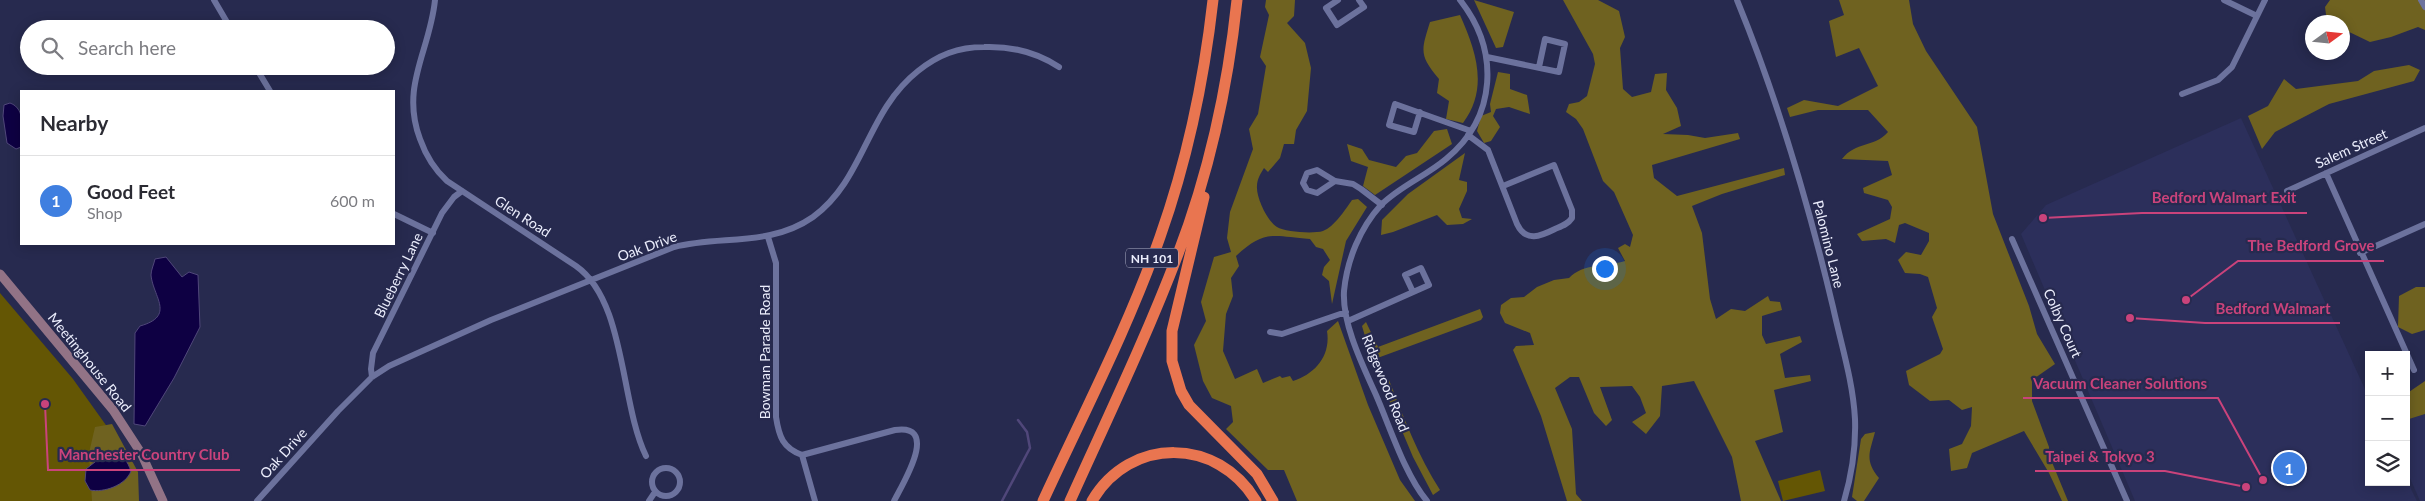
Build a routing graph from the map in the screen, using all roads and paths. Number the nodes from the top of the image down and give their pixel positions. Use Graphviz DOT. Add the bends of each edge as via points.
graph roads {
  1 [pos="214,0"];
  2 [pos="435,0"];
  3 [pos="1213,0"];
  4 [pos="1237,0"];
  5 [pos="1338,0"];
  6 [pos="1359,0"];
  7 [pos="1460,0"];
  8 [pos="1737,0"];
  9 [pos="2224,0"];
  10 [pos="2264,0"];
  11 [pos="2421,0"];
  12 [pos="2425,7"];
  13 [pos="2257,16"];
  14 [pos="226,20"];
  15 [pos="1487,58"];
  16 [pos="1060,67"];
  17 [pos="1539,68"];
  18 [pos="260,75"];
  19 [pos="269,90"];
  20 [pos="2182,94"];
  21 [pos="1420,112"];
  22 [pos="2425,128"];
  23 [pos="1214,133"];
  24 [pos="1470,133"];
  25 [pos="2326,173"];
  26 [pos="1335,181"];
  27 [pos="1502,186"];
  28 [pos="462,191"];
  29 [pos="2287,191"];
  30 [pos="1382,205"];
  31 [pos="395,214"];
  32 [pos="2425,224"];
  33 [pos="433,233"];
  34 [pos="768,237"];
  35 [pos="2012,239"];
  36 [pos="2360,253"];
  37 [pos="0,274"];
  38 [pos="592,280"];
  39 [pos="1413,292"];
  40 [pos="1346,312"];
  41 [pos="1348,321"];
  42 [pos="1270,332"];
  43 [pos="2414,370"];
  44 [pos="372,377"];
  45 [pos="802,455"];
  46 [pos="646,456"];
  47 [pos="656,492"];
  48 [pos="163,501"];
  49 [pos="257,501"];
  50 [pos="649,501"];
  51 [pos="815,501"];
  52 [pos="894,501"];
  53 [pos="1043,501"];
  54 [pos="1070,501"];
  55 [pos="1092,501"];
  56 [pos="1256,501"];
  57 [pos="1273,501"];
  58 [pos="1427,501"];
  59 [pos="1844,501"];
  60 [pos="2127,501"];
  1 -- 14 [label="street"];
  2 -- 28 [label="street, Glen Road" via="416,74 413,113 429,159 440,174"];
  3 -- 53 [label="highway, NH 101" via="1195,112 1160,237 1125,324"];
  4 -- 23 [label="highway, NH 101"];
  5 -- 6 [label="street" via="1326,8 1337,25 1364,8"];
  7 -- 15 [label="street, Ridgewood Road" via="1478,30"];
  8 -- 59 [label="street, Palomino Lane" via="1782,122 1820,256 1852,389 1854,454"];
  9 -- 13 [label="street"];
  10 -- 13 [label="street"];
  11 -- 12 [label="street"];
  13 -- 20 [label="street" via="2232,68 2218,80"];
  15 -- 17 [label="street"];
  15 -- 24 [label="street, Ridgewood Road" via="1486,93"];
  16 -- 34 [label="street, Oak Drive" via="1035,54 997,47 960,49 934,59 886,103 848,179 832,200 796,228"];
  17 -- 17 [label="street" via="1559,72 1565,44 1545,39"];
  18 -- 19 [label="street"];
  21 -- 21 [label="street" via="1395,104 1389,125 1414,132"];
  21 -- 24 [label="street"];
  22 -- 25 [label="street, Salem Street"];
  23 -- 54 [label="highway, NH 101" via="1197,199 1159,304"];
  23 -- 57 [label="highway" via="1203,201 1172,331 1172,361 1181,391 1189,404 1257,474"];
  24 -- 27 [label="street" via="1488,150"];
  24 -- 30 [label="street, Ridgewood Road" via="1446,160"];
  25 -- 29 [label="street, Salem Street"];
  25 -- 36 [label="street"];
  26 -- 26 [label="street" via="1313,170 1304,176 1303,183 1307,190 1317,193"];
  26 -- 30 [label="street" via="1352,184"];
  27 -- 27 [label="street" via="1525,235 1543,235 1572,218 1572,210 1554,165"];
  28 -- 33 [label="street, Blueberry Lane" via="449,204"];
  28 -- 38 [label="street, Glen Road" via="576,266"];
  30 -- 40 [label="street, Ridgewood Road" via="1367,224 1350,257 1344,292"];
  31 -- 33 [label="street"];
  32 -- 36 [label="street"];
  33 -- 44 [label="street, Blueberry Lane" via="373,353"];
  34 -- 38 [label="street, Oak Drive" via="688,244"];
  34 -- 45 [label="street, Bowman Parade Road" via="776,263 777,428 785,445"];
  35 -- 60 [label="street, Colby Court"];
  36 -- 43 [label="street"];
  37 -- 48 [label="street, Meetinghouse Road" via="113,410 141,453"];
  38 -- 44 [label="street, Oak Drive" via="449,338"];
  38 -- 46 [label="street, Glen Road" via="612,326"];
  39 -- 41 [label="street"];
  40 -- 41 [label="street, Ridgewood Road"];
  40 -- 42 [label="street" via="1282,334"];
  41 -- 58 [label="street, Ridgewood Road" via="1371,385 1412,478"];
  44 -- 49 [label="street, Oak Drive"];
  45 -- 51 [label="street"];
  45 -- 52 [label="street" via="895,430 910,432 917,439 918,449"];
  47 -- 47 [label="street" via="651,482 656,472 665,468 676,472 680,482 676,492 666,497"];
  47 -- 50 [label="street"];
  55 -- 56 [label="highway" via="1107,481 1132,462 1178,452 1209,459 1223,466 1247,487"];
}
